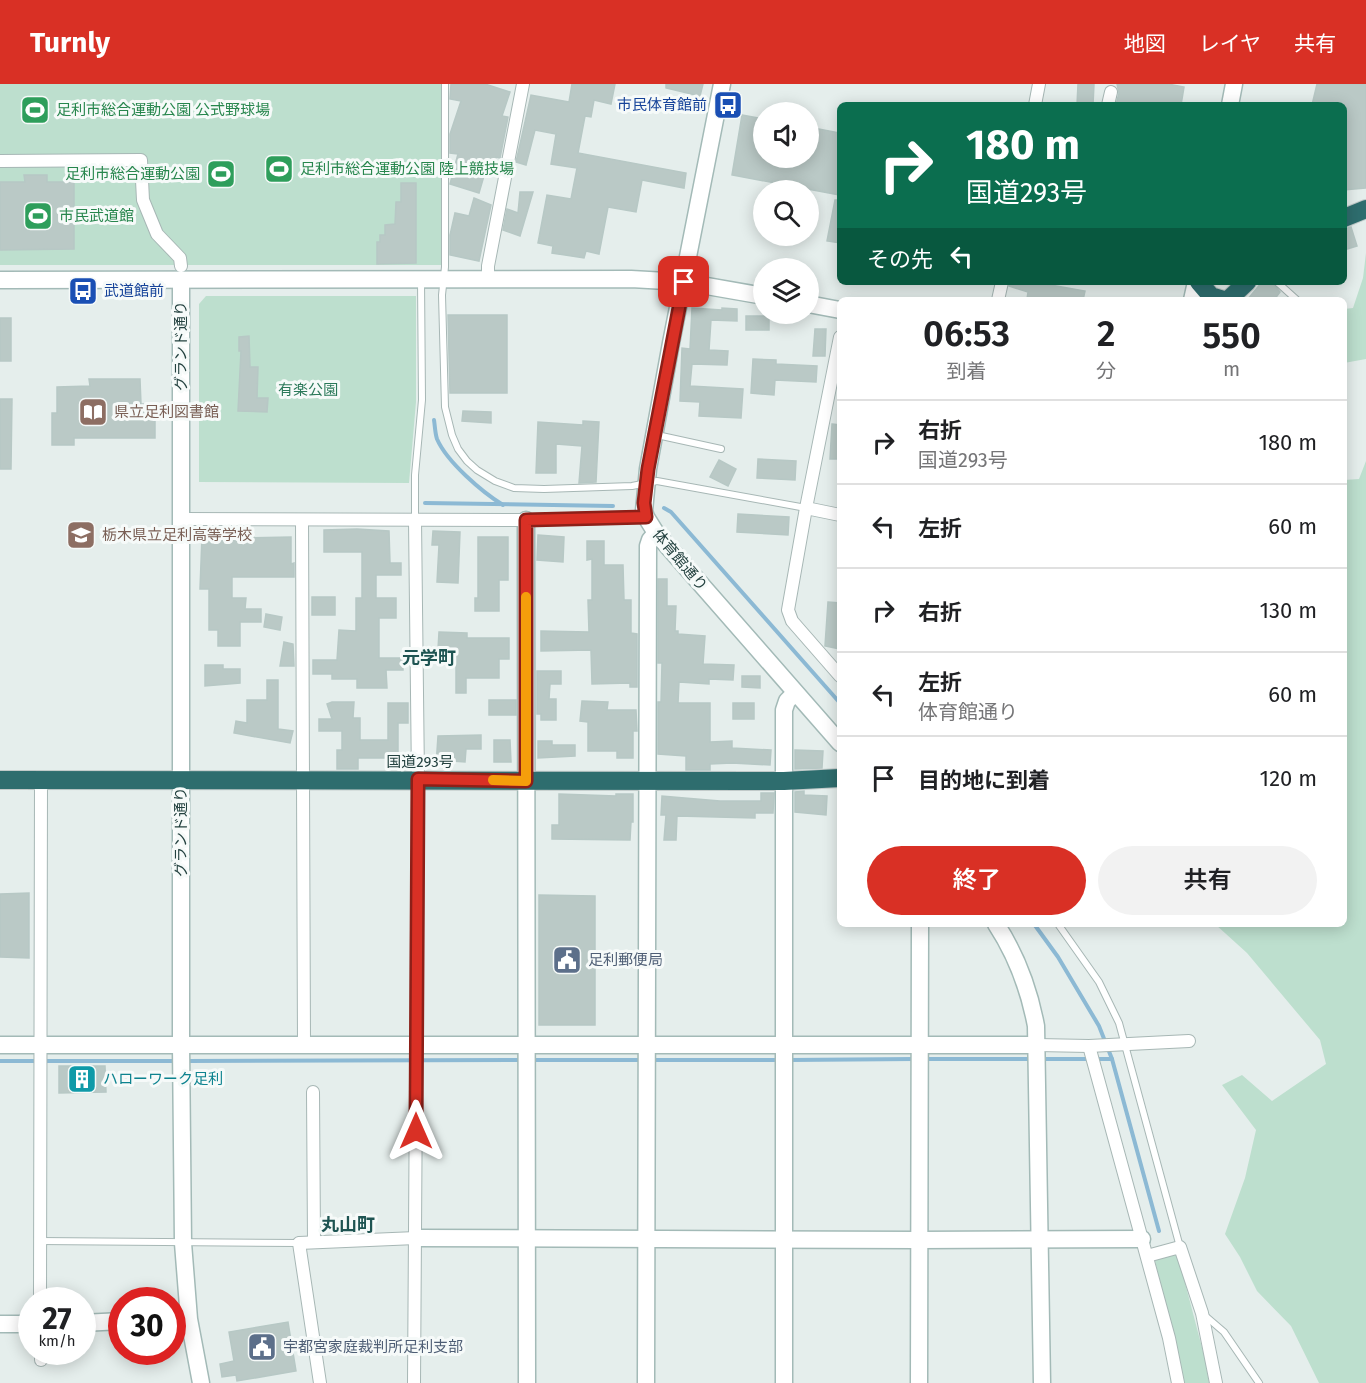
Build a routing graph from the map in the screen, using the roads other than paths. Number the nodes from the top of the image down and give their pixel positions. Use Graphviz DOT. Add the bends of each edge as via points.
graph roads {
  1 [pos="445,84"];
  2 [pos="523,84"];
  3 [pos="722,84"];
  4 [pos="1039,84"];
  5 [pos="1234,84"];
  6 [pos="1111,92"];
  7 [pos="1036,102"];
  8 [pos="1109,102"];
  9 [pos="1231,102"];
  10 [pos="0,161"];
  11 [pos="1366,209"];
  12 [pos="1347,217"];
  13 [pos="181,273"];
  14 [pos="0,280"];
  15 [pos="421,280"];
  16 [pos="443,280"];
  17 [pos="488,280"];
  18 [pos="684,282"];
  19 [pos="1200,285"];
  20 [pos="1244,285"];
  21 [pos="1280,285"];
  22 [pos="753,294"];
  23 [pos="1215,297"];
  24 [pos="1230,297"];
  25 [pos="1294,297"];
  26 [pos="819,306"];
  27 [pos="837,309"];
  28 [pos="837,352"];
  29 [pos="654,435"];
  30 [pos="721,449"];
  31 [pos="646,484"];
  32 [pos="806,507"];
  33 [pos="837,514"];
  34 [pos="646,517"];
  35 [pos="182,519"];
  36 [pos="302,520"];
  37 [pos="416,520"];
  38 [pos="526,520"];
  39 [pos="656,533"];
  40 [pos="837,673"];
  41 [pos="795,693"];
  42 [pos="837,740"];
  43 [pos="837,778"];
  44 [pos="418,779"];
  45 [pos="0,780"];
  46 [pos="41,780"];
  47 [pos="181,780"];
  48 [pos="303,780"];
  49 [pos="647,780"];
  50 [pos="526,781"];
  51 [pos="784,781"];
  52 [pos="920,927"];
  53 [pos="998,927"];
  54 [pos="1060,927"];
  55 [pos="1189,1041"];
  56 [pos="1122,1044"];
  57 [pos="0,1045"];
  58 [pos="40,1045"];
  59 [pos="304,1045"];
  60 [pos="416,1045"];
  61 [pos="647,1045"];
  62 [pos="1037,1045"];
  63 [pos="181,1046"];
  64 [pos="526,1046"];
  65 [pos="784,1046"];
  66 [pos="920,1046"];
  67 [pos="1093,1046"];
  68 [pos="313,1092"];
  69 [pos="416,1238"];
  70 [pos="527,1238"];
  71 [pos="647,1238"];
  72 [pos="786,1238"];
  73 [pos="1040,1239"];
  74 [pos="1142,1239"];
  75 [pos="920,1240"];
  76 [pos="39,1241"];
  77 [pos="299,1242"];
  78 [pos="314,1242"];
  79 [pos="183,1243"];
  80 [pos="1180,1247"];
  81 [pos="1147,1256"];
  82 [pos="40,1287"];
  83 [pos="182,1287"];
  84 [pos="1202,1313"];
  85 [pos="0,1324"];
  86 [pos="18,1324"];
  87 [pos="186,1336"];
  88 [pos="201,1383"];
  89 [pos="320,1383"];
  90 [pos="414,1383"];
  91 [pos="527,1383"];
  92 [pos="646,1383"];
  93 [pos="784,1383"];
  94 [pos="919,1383"];
  95 [pos="1042,1383"];
  96 [pos="1178,1383"];
  97 [pos="1216,1383"];
  98 [pos="1259,1383"];
  1 -- 16 [label="lane"];
  2 -- 17 [label="street"];
  3 -- 18 [label="street, 体育館通り"];
  4 -- 7 [label="street"];
  5 -- 9 [label="street"];
  6 -- 8 [label="street"];
  10 -- 13 [label="street" via="141,160 143,200 158,234 180,258"];
  11 -- 12 [label="highway"];
  13 -- 14 [label="street"];
  13 -- 15 [label="street"];
  13 -- 35 [label="street, グランド通り"];
  15 -- 16 [label="street"];
  15 -- 37 [label="lane" via="422,400 415,475"];
  16 -- 17 [label="street"];
  16 -- 31 [label="lane" via="443,396 452,435 467,461 495,481 514,488"];
  17 -- 18 [label="street"];
  18 -- 22 [label="street"];
  18 -- 29 [label="street, 体育館通り"];
  19 -- 23 [label="highway"];
  20 -- 24 [label="highway"];
  21 -- 25 [label="lane"];
  26 -- 27 [label="street"];
  28 -- 32 [label="street"];
  29 -- 30 [label="lane"];
  29 -- 31 [label="street, 体育館通り"];
  31 -- 32 [label="lane" via="657,481"];
  31 -- 34 [label="street, 体育館通り"];
  32 -- 33 [label="street"];
  32 -- 40 [label="street" via="788,610 792,621"];
  34 -- 38 [label="street"];
  34 -- 39 [label="street, 体育館通り"];
  35 -- 36 [label="street"];
  35 -- 47 [label="street, グランド通り"];
  36 -- 37 [label="street"];
  36 -- 48 [label="street"];
  37 -- 38 [label="street"];
  37 -- 44 [label="street"];
  38 -- 50 [label="street"];
  39 -- 41 [label="street, 体育館通り"];
  39 -- 49 [label="street" via="648,546"];
  41 -- 42 [label="street, 体育館通り"];
  41 -- 51 [label="street" via="784,710"];
  43 -- 51 [label="highway, 国道293号"];
  44 -- 48 [label="highway, 国道293号"];
  44 -- 50 [label="highway, 国道293号"];
  44 -- 60 [label="street"];
  45 -- 46 [label="highway, 国道293号"];
  46 -- 47 [label="highway, 国道293号"];
  46 -- 58 [label="street"];
  47 -- 48 [label="highway, 国道293号"];
  47 -- 63 [label="street, グランド通り"];
  48 -- 59 [label="street"];
  49 -- 50 [label="highway, 国道293号"];
  49 -- 51 [label="highway, 国道293号"];
  49 -- 61 [label="street"];
  50 -- 64 [label="street"];
  51 -- 65 [label="street"];
  52 -- 66 [label="street"];
  53 -- 62 [label="street" via="1023,975"];
  54 -- 56 [label="lane" via="1099,982 1111,1005"];
  55 -- 56 [label="street"];
  56 -- 67 [label="street"];
  56 -- 80 [label="lane"];
  57 -- 58 [label="street"];
  58 -- 63 [label="street"];
  58 -- 76 [label="street"];
  59 -- 60 [label="street"];
  59 -- 63 [label="street"];
  60 -- 64 [label="street"];
  60 -- 69 [label="street"];
  61 -- 64 [label="street"];
  61 -- 65 [label="street"];
  61 -- 71 [label="street"];
  62 -- 66 [label="street"];
  62 -- 67 [label="street"];
  62 -- 73 [label="street"];
  63 -- 79 [label="street, グランド通り"];
  64 -- 70 [label="street"];
  65 -- 66 [label="street"];
  65 -- 72 [label="street"];
  66 -- 75 [label="street"];
  67 -- 74 [label="street"];
  68 -- 78 [label="street"];
  69 -- 70 [label="street"];
  69 -- 78 [label="street"];
  69 -- 90 [label="street"];
  70 -- 71 [label="street"];
  70 -- 91 [label="street"];
  71 -- 72 [label="street"];
  71 -- 92 [label="street"];
  72 -- 75 [label="street"];
  72 -- 93 [label="street"];
  73 -- 74 [label="street"];
  73 -- 75 [label="street"];
  73 -- 95 [label="street"];
  74 -- 81 [label="street"];
  75 -- 94 [label="street"];
  76 -- 79 [label="lane"];
  76 -- 82 [label="street"];
  77 -- 78 [label="street"];
  77 -- 79 [label="lane"];
  77 -- 89 [label="street"];
  79 -- 83 [label="street, グランド通り"];
  80 -- 81 [label="street"];
  80 -- 84 [label="street"];
  81 -- 96 [label="street"];
  84 -- 97 [label="street"];
  84 -- 98 [label="lane" via="1224,1332"];
  85 -- 86 [label="street"];
  87 -- 88 [label="street, グランド通り"];
}
